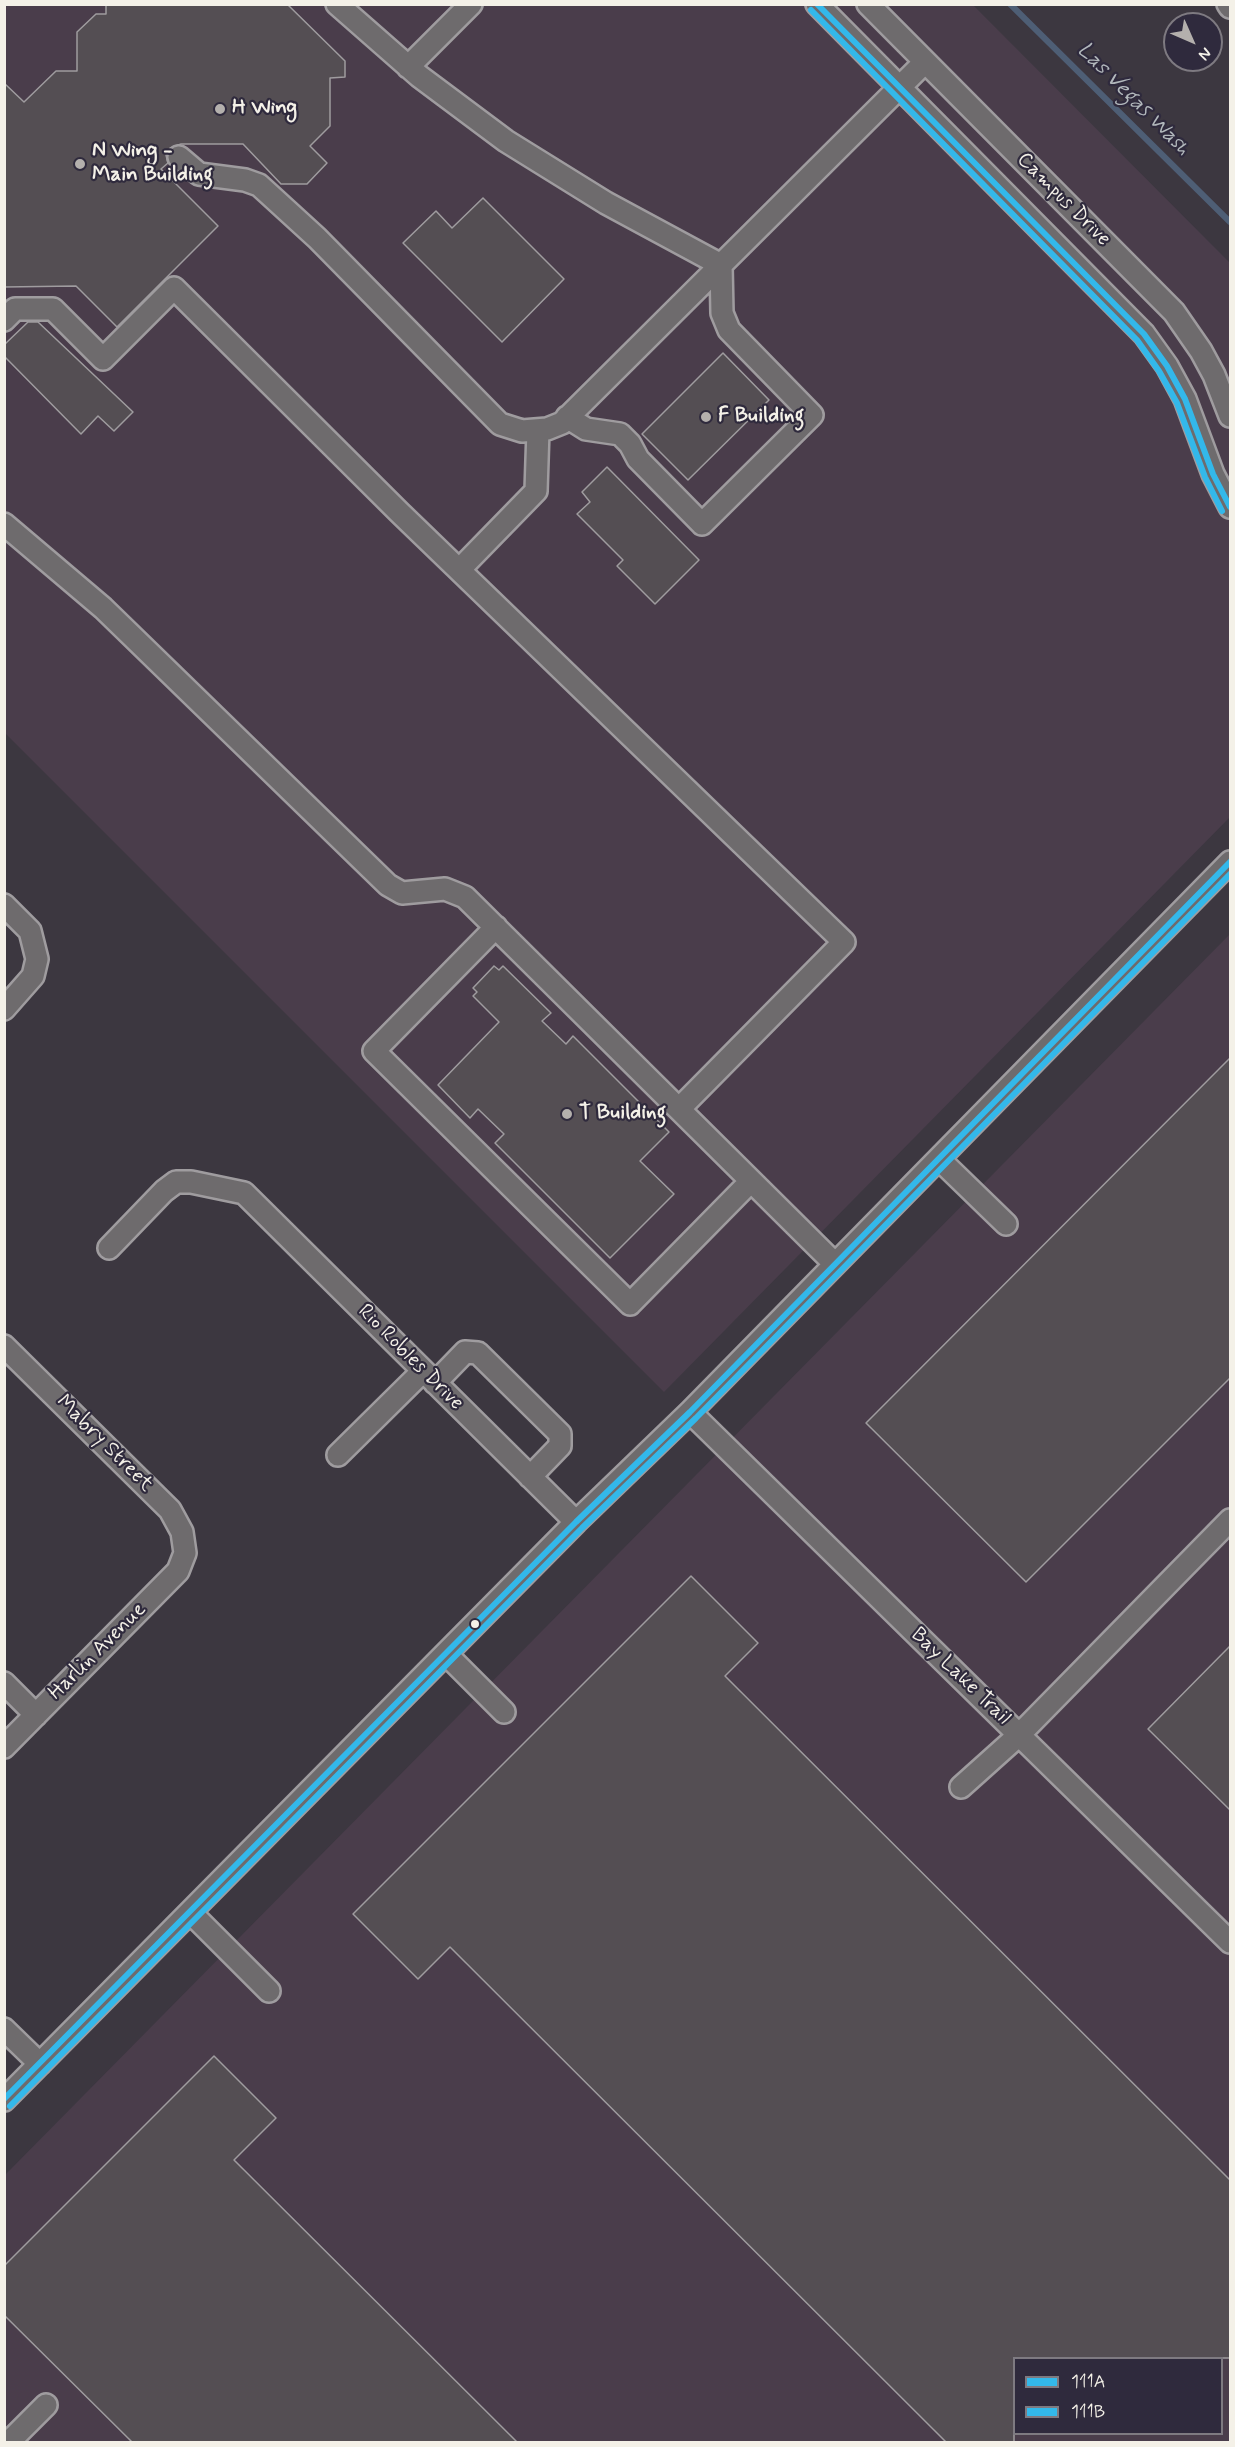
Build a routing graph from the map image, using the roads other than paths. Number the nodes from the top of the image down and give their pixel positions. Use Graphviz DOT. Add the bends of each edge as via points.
graph roads {
  1 [pos="337,4"];
  2 [pos="471,4"];
  3 [pos="817,4"];
  4 [pos="868,4"];
  5 [pos="925,62"];
  6 [pos="408,67"];
  7 [pos="899,87"];
  8 [pos="179,157"];
  9 [pos="721,265"];
  10 [pos="4,320"];
  11 [pos="1230,416"];
  12 [pos="567,417"];
  13 [pos="538,430"];
  14 [pos="1230,507"];
  15 [pos="4,524"];
  16 [pos="459,570"];
  17 [pos="1230,862"];
  18 [pos="4,905"];
  19 [pos="496,927"];
  20 [pos="4,1009"];
  21 [pos="679,1109"];
  22 [pos="939,1159"];
  23 [pos="751,1181"];
  24 [pos="1006,1224"];
  25 [pos="109,1248"];
  26 [pos="835,1264"];
  27 [pos="4,1346"];
  28 [pos="429,1377"];
  29 [pos="690,1412"];
  30 [pos="338,1455"];
  31 [pos="530,1477"];
  32 [pos="1230,1520"];
  33 [pos="576,1522"];
  34 [pos="185,1553"];
  35 [pos="446,1654"];
  36 [pos="4,1683"];
  37 [pos="504,1712"];
  38 [pos="36,1714"];
  39 [pos="1019,1735"];
  40 [pos="4,1747"];
  41 [pos="961,1787"];
  42 [pos="190,1912"];
  43 [pos="1230,1942"];
  44 [pos="270,1991"];
  45 [pos="4,2029"];
  46 [pos="40,2064"];
  47 [pos="4,2100"];
  48 [pos="46,2405"];
  49 [pos="9,2442"];
  1 -- 6 [label="street"];
  2 -- 6 [label="street"];
  3 -- 7 [label="street, Campus Drive"];
  4 -- 5 [label="street, Campus Drive"];
  5 -- 7 [label="street"];
  5 -- 11 [label="street, Campus Drive" via="1174,312 1214,375"];
  6 -- 9 [label="street" via="550,170"];
  7 -- 9 [label="street"];
  7 -- 14 [label="street, Campus Drive" via="1144,334 1185,399"];
  8 -- 13 [label="street" via="199,174 259,185 317,238 500,424 515,430"];
  9 -- 12 [label="street"];
  9 -- 12 [label="street" via="722,313 729,330 812,415 796,432 702,524 638,459 620,434 586,429"];
  10 -- 16 [label="street" via="15,309 53,309 103,359 174,288"];
  12 -- 13 [label="street" via="555,427"];
  13 -- 16 [label="street" via="536,490"];
  15 -- 19 [label="street" via="113,618 394,890 410,894 434,888 453,891 465,897"];
  16 -- 21 [label="street" via="844,942"];
  17 -- 22 [label="street"];
  18 -- 20 [label="street" via="30,931 37,958 33,976"];
  19 -- 21 [label="street"];
  19 -- 23 [label="street" via="374,1051 630,1304"];
  21 -- 23 [label="street"];
  22 -- 24 [label="street"];
  22 -- 26 [label="street"];
  23 -- 26 [label="street"];
  25 -- 28 [label="street, Rio Robles Drive" via="176,1182 244,1193"];
  26 -- 29 [label="street"];
  27 -- 34 [label="street, Mabry Street" via="171,1510 182,1532"];
  28 -- 30 [label="street"];
  28 -- 31 [label="street, Rio Robles Drive"];
  28 -- 31 [label="street" via="465,1352 478,1353 511,1385 560,1434 560,1446"];
  29 -- 33 [label="street"];
  29 -- 39 [label="street, Bay Lake Trail"];
  31 -- 33 [label="street, Rio Robles Drive"];
  32 -- 39 [label="street"];
  33 -- 35 [label="street"];
  34 -- 38 [label="street, Harlin Avenue" via="178,1571"];
  35 -- 37 [label="street"];
  35 -- 42 [label="street"];
  36 -- 38 [label="street"];
  38 -- 40 [label="street, Harlin Avenue"];
  39 -- 41 [label="street"];
  39 -- 43 [label="street, Bay Lake Trail"];
  42 -- 44 [label="street"];
  42 -- 46 [label="street"];
  45 -- 46 [label="street"];
  46 -- 47 [label="street"];
  48 -- 49 [label="street"];
}
